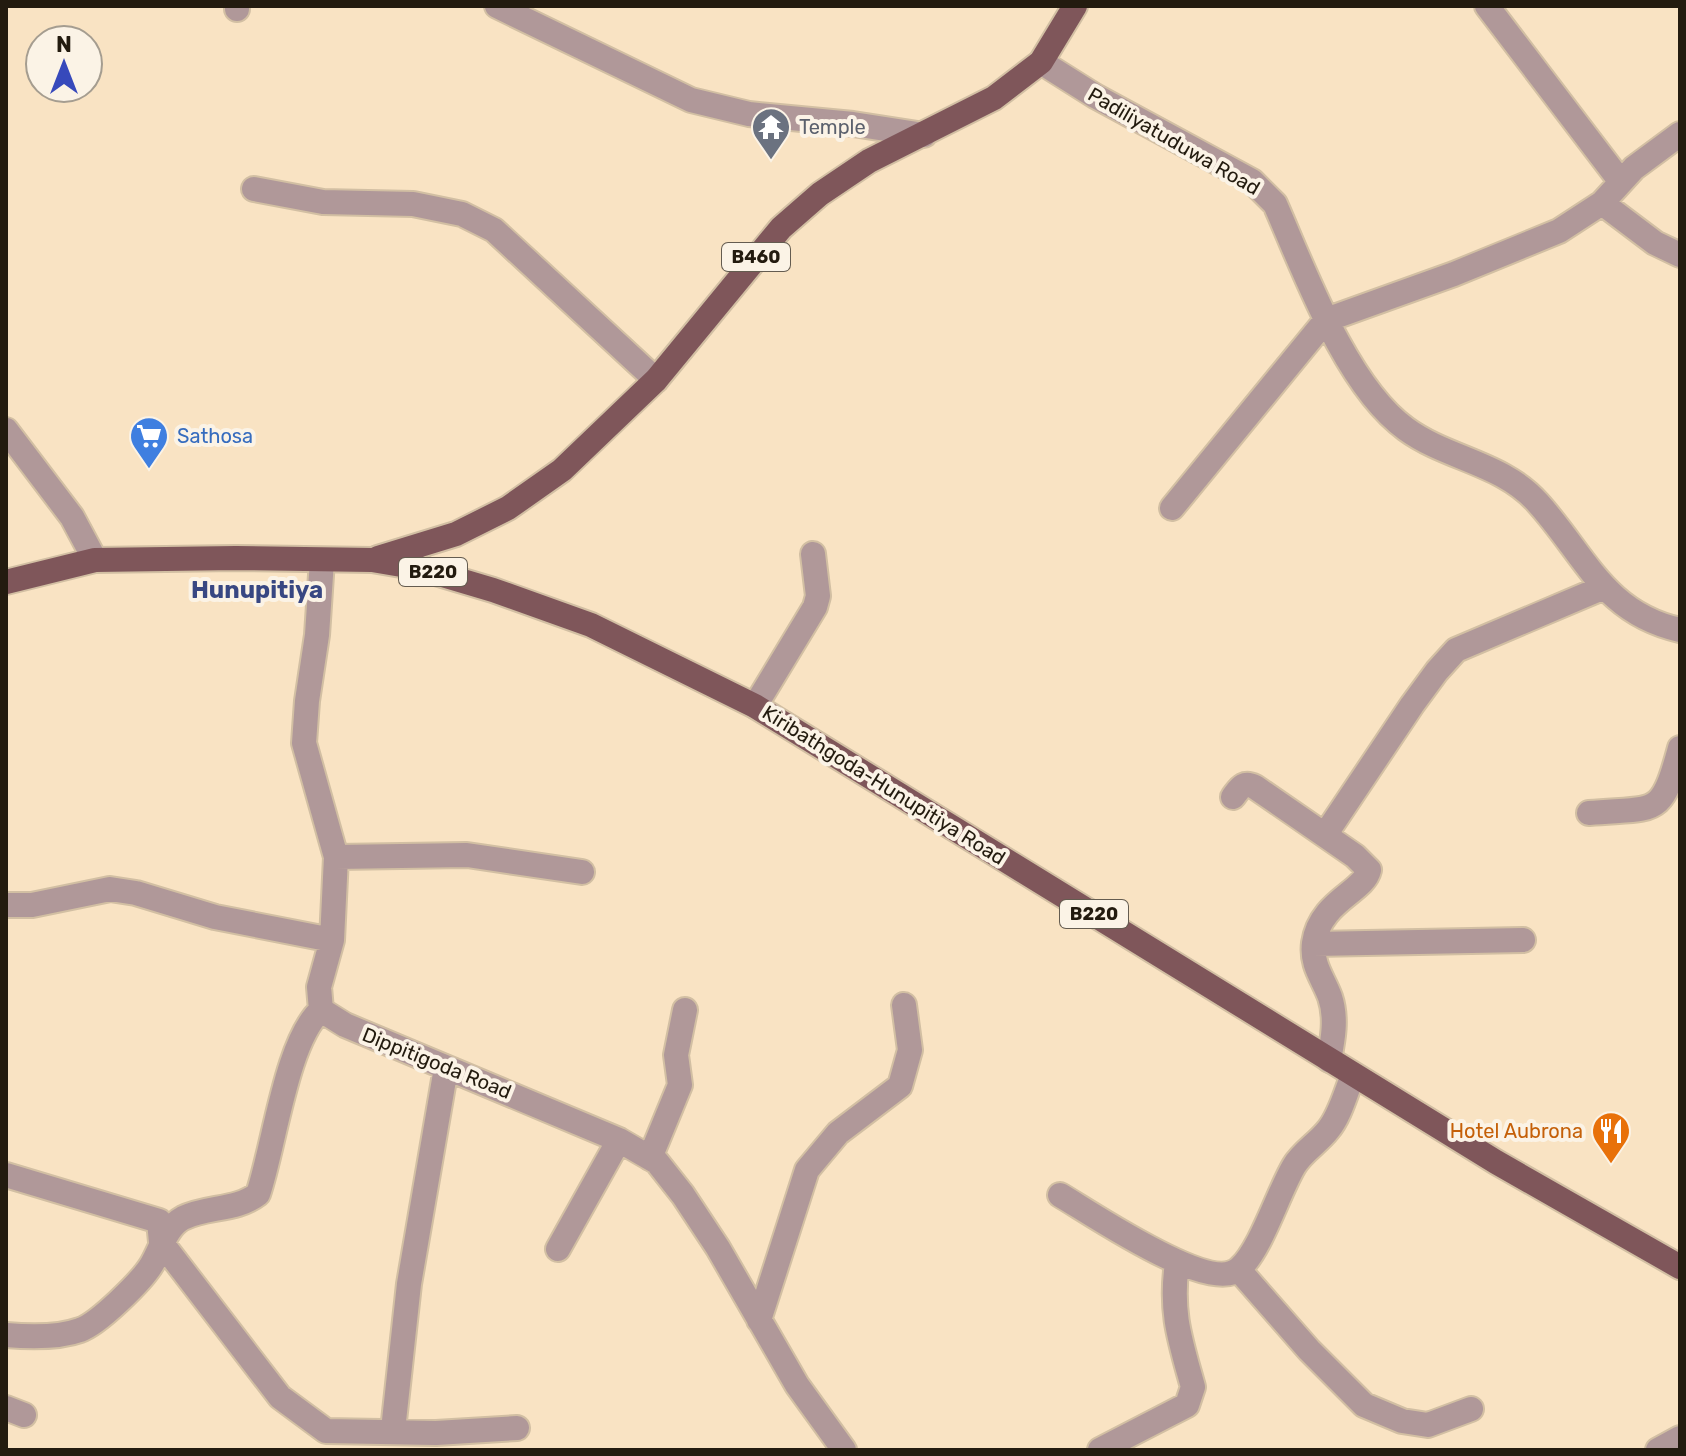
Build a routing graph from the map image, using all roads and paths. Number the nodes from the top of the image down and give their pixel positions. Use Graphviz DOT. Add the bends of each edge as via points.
graph roads {
  1 [pos="497,6"];
  2 [pos="1075,6"];
  3 [pos="1487,6"];
  4 [pos="1041,62"];
  5 [pos="1680,134"];
  6 [pos="924,135"];
  7 [pos="1621,182"];
  8 [pos="254,189"];
  9 [pos="1602,203"];
  10 [pos="1680,255"];
  11 [pos="1326,320"];
  12 [pos="656,380"];
  13 [pos="6,430"];
  14 [pos="1172,508"];
  15 [pos="813,554"];
  16 [pos="95,560"];
  17 [pos="322,560"];
  18 [pos="372,560"];
  19 [pos="6,582"];
  20 [pos="1602,588"];
  21 [pos="1680,630"];
  22 [pos="755,706"];
  23 [pos="1680,748"];
  24 [pos="1233,797"];
  25 [pos="1589,813"];
  26 [pos="1325,835"];
  27 [pos="336,857"];
  28 [pos="582,872"];
  29 [pos="6,905"];
  30 [pos="332,940"];
  31 [pos="1523,940"];
  32 [pos="1314,944"];
  33 [pos="904,1005"];
  34 [pos="321,1010"];
  35 [pos="685,1010"];
  36 [pos="1329,1060"];
  37 [pos="446,1068"];
  38 [pos="1353,1075"];
  39 [pos="619,1140"];
  40 [pos="650,1158"];
  41 [pos="6,1175"];
  42 [pos="1060,1195"];
  43 [pos="161,1242"];
  44 [pos="558,1249"];
  45 [pos="1177,1263"];
  46 [pos="1680,1267"];
  47 [pos="1239,1270"];
  48 [pos="759,1320"];
  49 [pos="6,1335"];
  50 [pos="1471,1409"];
  51 [pos="517,1428"];
  52 [pos="393,1430"];
  53 [pos="1680,1438"];
  54 [pos="844,1450"];
  55 [pos="1100,1450"];
  56 [pos="1658,1450"];
  1 -- 6 [label="street" via="691,100 749,114"];
  2 -- 4 [label="main road, B460"];
  3 -- 7 [label="street"];
  4 -- 6 [label="main road, B460" via="994,98"];
  4 -- 11 [label="street, Padiliyatuduwa Road" via="1265,192"];
  5 -- 7 [label="street"];
  6 -- 12 [label="main road, B460" via="869,161 781,228"];
  7 -- 9 [label="street"];
  8 -- 12 [label="street" via="323,202 413,204 473,219 494,230"];
  9 -- 10 [label="street"];
  9 -- 11 [label="street" via="1559,231"];
  11 -- 14 [label="street"];
  11 -- 20 [label="street, Padiliyatuduwa Road" via="1364,385 1390,414 1406,429 1518,483"];
  12 -- 18 [label="main road, B460" via="562,470 508,508 456,534"];
  13 -- 16 [label="street" via="72,517"];
  15 -- 22 [label="street" via="815,607"];
  16 -- 17 [label="main road, Kiribathgoda-Hunupitiya Road"];
  16 -- 19 [label="main road, Kiribathgoda-Hunupitiya Road"];
  17 -- 18 [label="main road, Kiribathgoda-Hunupitiya Road"];
  17 -- 27 [label="street" via="304,743"];
  18 -- 22 [label="main road, Kiribathgoda-Hunupitiya Road / B220" via="419,568 591,625"];
  20 -- 21 [label="street, Padiliyatuduwa Road" via="1645,617"];
  20 -- 26 [label="street" via="1456,650 1412,705"];
  22 -- 36 [label="main road, Kiribathgoda-Hunupitiya Road / B220"];
  23 -- 25 [label="street" via="1661,801 1651,807"];
  24 -- 26 [label="street" via="1248,783"];
  26 -- 32 [label="street" via="1369,870 1364,882 1331,907"];
  27 -- 28 [label="street" via="467,855"];
  27 -- 30 [label="street"];
  29 -- 30 [label="street" via="110,889"];
  30 -- 34 [label="street" via="319,987"];
  31 -- 32 [label="street"];
  32 -- 36 [label="street" via="1314,963 1334,1014"];
  33 -- 48 [label="street" via="910,1050 900,1086 838,1133 807,1170"];
  34 -- 37 [label="street, Dippitigoda Road"];
  34 -- 43 [label="street" via="307,1025 258,1194 246,1204 180,1219"];
  35 -- 40 [label="street" via="676,1055 680,1085"];
  36 -- 38 [label="main road, Kiribathgoda-Hunupitiya Road / B220"];
  37 -- 39 [label="street, Dippitigoda Road"];
  37 -- 52 [label="street" via="409,1284"];
  38 -- 46 [label="main road, Kiribathgoda-Hunupitiya Road / B220"];
  38 -- 47 [label="street" via="1331,1127 1296,1162"];
  39 -- 40 [label="street, Dippitigoda Road"];
  39 -- 44 [label="street"];
  40 -- 48 [label="street, Dippitigoda Road" via="683,1195"];
  41 -- 43 [label="street" via="159,1221"];
  42 -- 45 [label="street"];
  43 -- 49 [label="street" via="152,1265 119,1302 82,1330"];
  43 -- 52 [label="street" via="280,1397 326,1431"];
  45 -- 47 [label="street" via="1208,1274"];
  45 -- 55 [label="street" via="1175,1321 1192,1396 1187,1405"];
  47 -- 50 [label="street" via="1364,1405 1428,1425"];
  48 -- 54 [label="street, Dippitigoda Road"];
  51 -- 52 [label="street"];
  53 -- 56 [label="street"];
}
